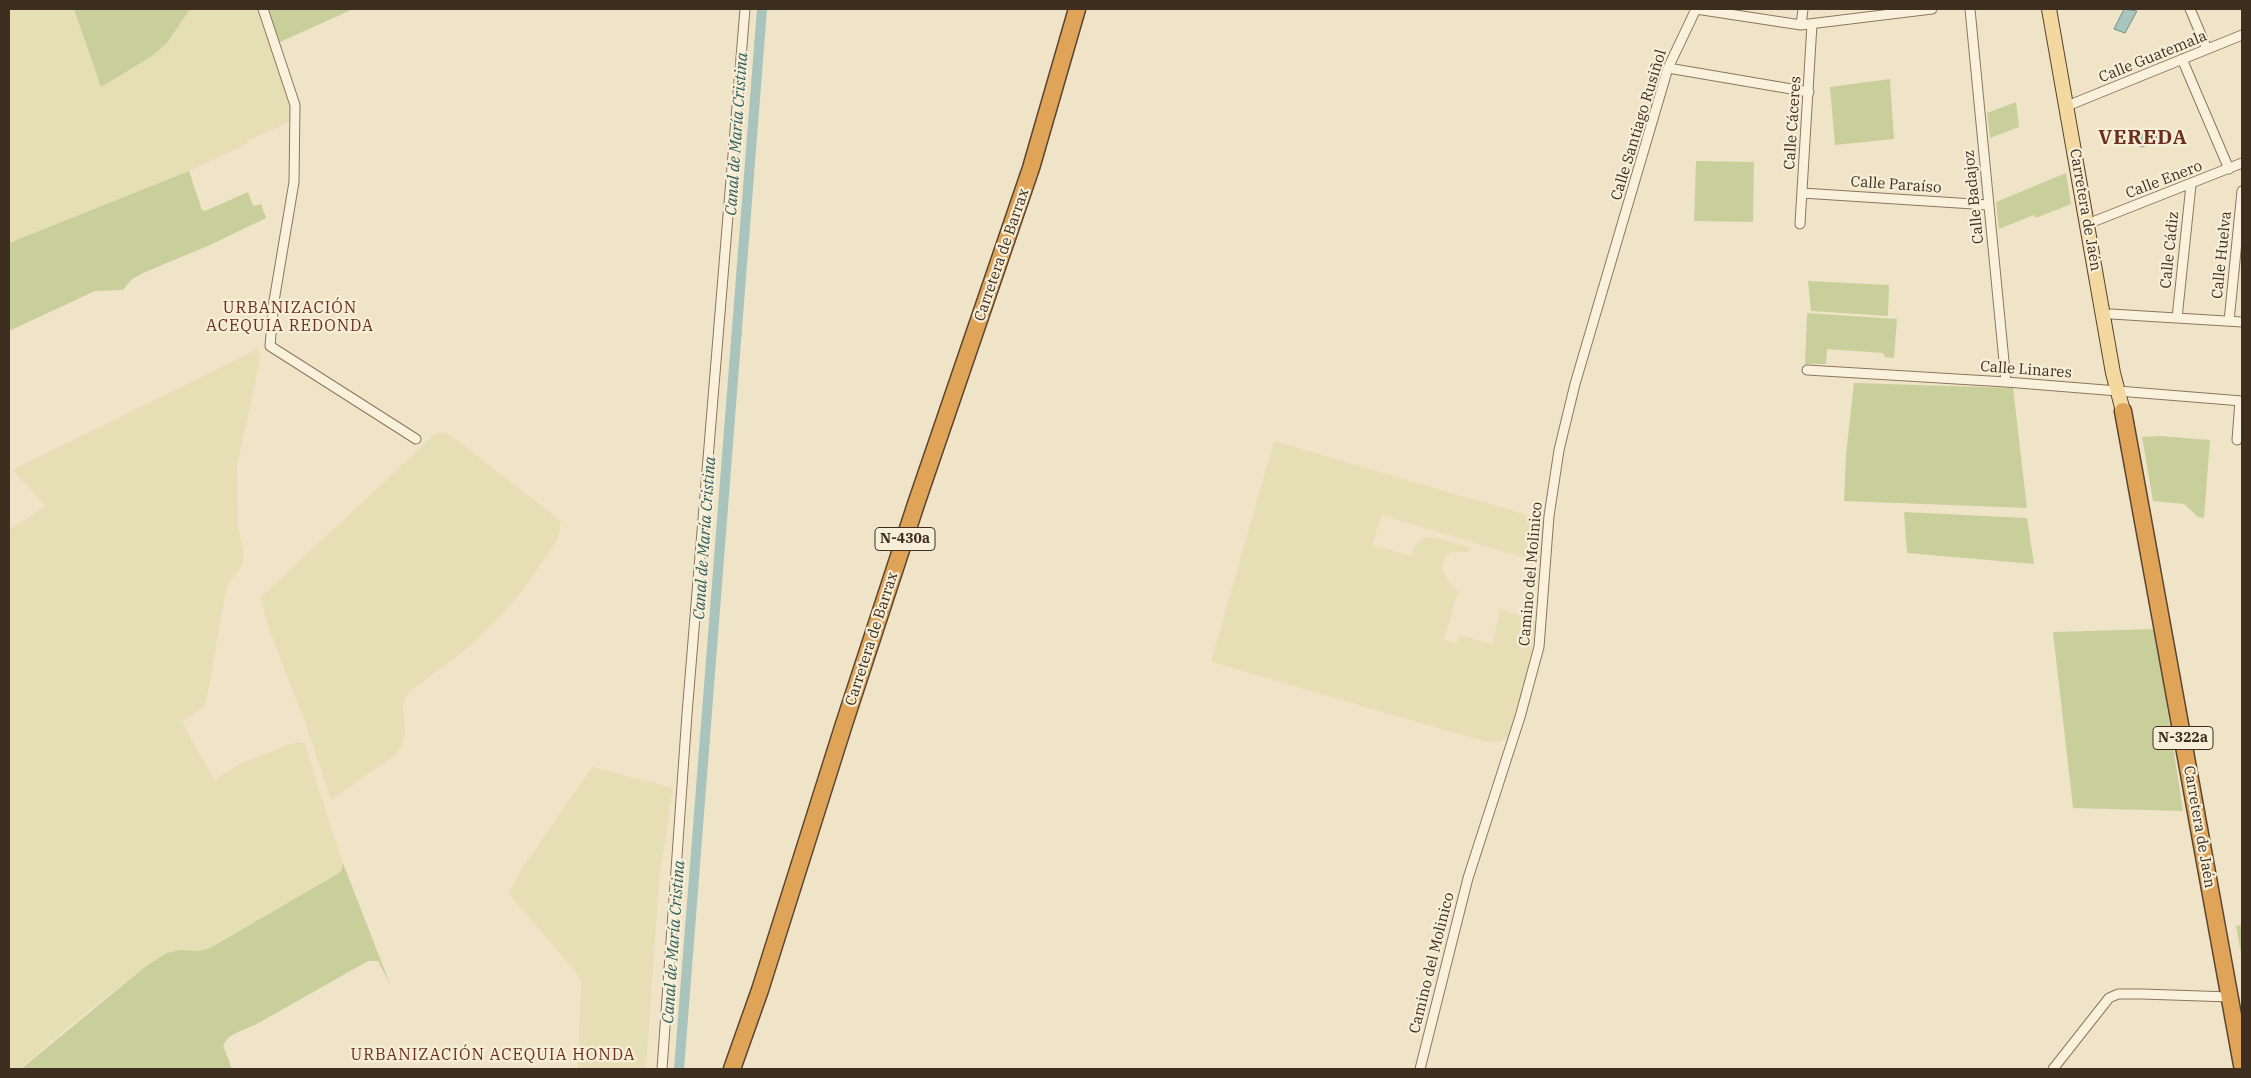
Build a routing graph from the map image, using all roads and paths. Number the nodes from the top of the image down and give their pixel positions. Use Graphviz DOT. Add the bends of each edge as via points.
graph roads {
  1 [pos="263,9"];
  2 [pos="745,9"];
  3 [pos="1077,9"];
  4 [pos="1696,9"];
  5 [pos="1804,9"];
  6 [pos="1932,9"];
  7 [pos="1970,9"];
  8 [pos="2049,9"];
  9 [pos="2057,9"];
  10 [pos="2190,9"];
  11 [pos="1812,24"];
  12 [pos="1801,25"];
  13 [pos="2242,35"];
  14 [pos="2207,49"];
  15 [pos="2182,59"];
  16 [pos="1668,68"];
  17 [pos="1809,92"];
  18 [pos="2071,105"];
  19 [pos="2242,163"];
  20 [pos="2229,169"];
  21 [pos="2191,184"];
  22 [pos="2242,191"];
  23 [pos="1802,193"];
  24 [pos="1989,205"];
  25 [pos="2241,217"];
  26 [pos="2095,221"];
  27 [pos="1624,224"];
  28 [pos="1800,224"];
  29 [pos="2111,314"];
  30 [pos="2177,318"];
  31 [pos="2229,322"];
  32 [pos="2242,322"];
  33 [pos="1807,370"];
  34 [pos="2006,382"];
  35 [pos="2121,392"];
  36 [pos="2241,401"];
  37 [pos="2123,411"];
  38 [pos="416,439"];
  39 [pos="2237,440"];
  40 [pos="2230,997"];
  41 [pos="2242,1065"];
  42 [pos="662,1069"];
  43 [pos="732,1069"];
  44 [pos="1420,1069"];
  45 [pos="2053,1069"];
  1 -- 38 [label="street" via="295,105 294,182 274,301 270,346"];
  2 -- 42 [label="street" via="688,704"];
  3 -- 43 [label="highway, Carretera de Barrax / N-430a" via="1031,168 919,495"];
  4 -- 12 [label="street"];
  4 -- 16 [label="street, Calle Santiago Rusiñol"];
  5 -- 12 [label="street"];
  6 -- 11 [label="street"];
  7 -- 24 [label="street, Calle Badajoz"];
  8 -- 18 [label="main road, Carretera de Jaén"];
  9 -- 18 [label="main road, Carretera de Jaén"];
  10 -- 14 [label="street"];
  11 -- 12 [label="street"];
  11 -- 17 [label="street, Calle Cáceres"];
  13 -- 14 [label="street, Calle Guatemala"];
  14 -- 15 [label="street, Calle Guatemala"];
  15 -- 18 [label="street, Calle Guatemala"];
  15 -- 20 [label="street"];
  16 -- 17 [label="street"];
  16 -- 27 [label="street, Calle Santiago Rusiñol"];
  17 -- 23 [label="street, Calle Cáceres"];
  18 -- 26 [label="main road, Carretera de Jaén"];
  18 -- 35 [label="main road, Carretera de Jaén"];
  19 -- 20 [label="street, Calle Enero"];
  20 -- 21 [label="street, Calle Enero"];
  21 -- 26 [label="street, Calle Enero"];
  21 -- 30 [label="street, Calle Cádiz"];
  22 -- 25 [label="street, Calle Huelva"];
  23 -- 24 [label="street, Calle Paraíso"];
  23 -- 28 [label="street, Calle Cáceres"];
  24 -- 34 [label="street, Calle Badajoz"];
  25 -- 31 [label="street, Calle Huelva"];
  26 -- 29 [label="main road, Carretera de Jaén"];
  27 -- 44 [label="street, Camino del Molinico" via="1574,384 1559,450 1549,516 1539,647 1468,878"];
  29 -- 30 [label="street"];
  29 -- 35 [label="main road, Carretera de Jaén"];
  30 -- 31 [label="street"];
  31 -- 32 [label="street"];
  33 -- 34 [label="street, Calle Linares"];
  34 -- 35 [label="street, Calle Linares"];
  35 -- 36 [label="street, Calle Linares"];
  35 -- 37 [label="main road, Carretera de Jaén"];
  36 -- 39 [label="street"];
  37 -- 40 [label="highway, Carretera de Jaén / N-322a"];
  40 -- 41 [label="highway, Carretera de Jaén / N-322a"];
  40 -- 45 [label="street" via="2118,994 2109,998"];
}
